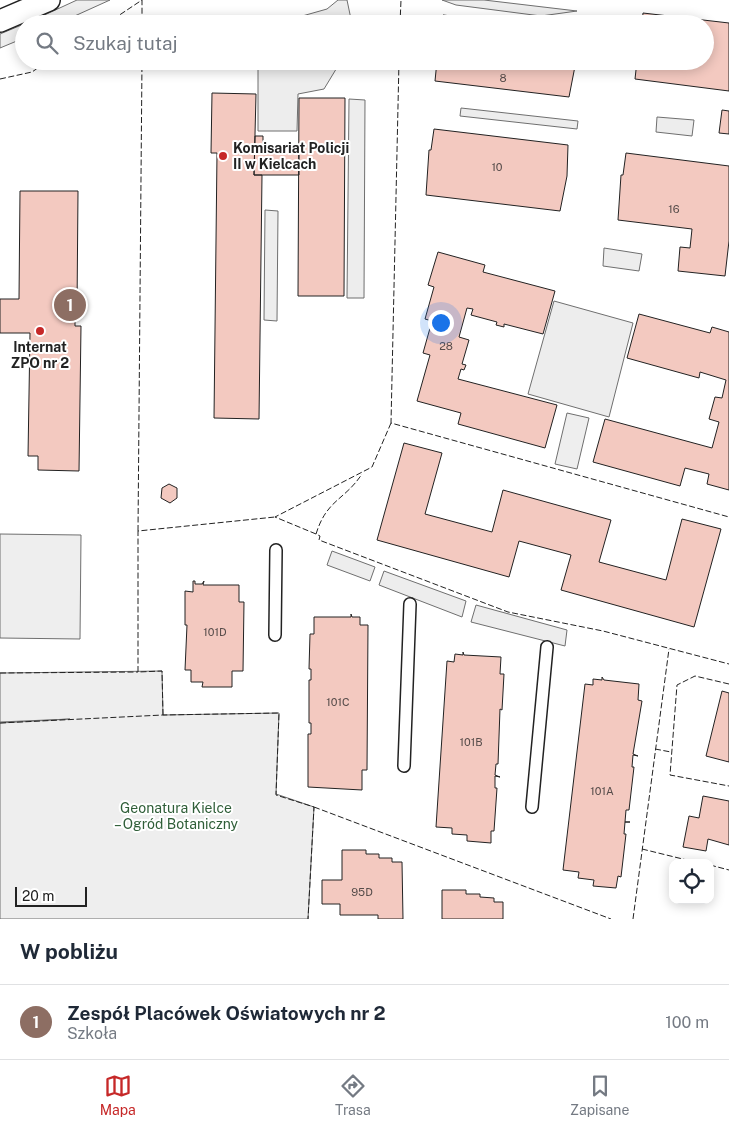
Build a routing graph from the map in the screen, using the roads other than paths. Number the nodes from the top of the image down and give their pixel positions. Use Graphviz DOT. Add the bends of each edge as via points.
graph roads {
  1 [pos="49,0"];
  2 [pos="15,15"];
  3 [pos="16,15"];
  4 [pos="0,22"];
  5 [pos="276,550"];
  6 [pos="410,604"];
  7 [pos="275,635"];
  8 [pos="547,647"];
  9 [pos="404,766"];
  10 [pos="532,807"];
  1 -- 3 [label="street"];
  2 -- 4 [label="street"];
  5 -- 7 [label="lane"];
  6 -- 9 [label="lane"];
  8 -- 10 [label="lane"];
}
